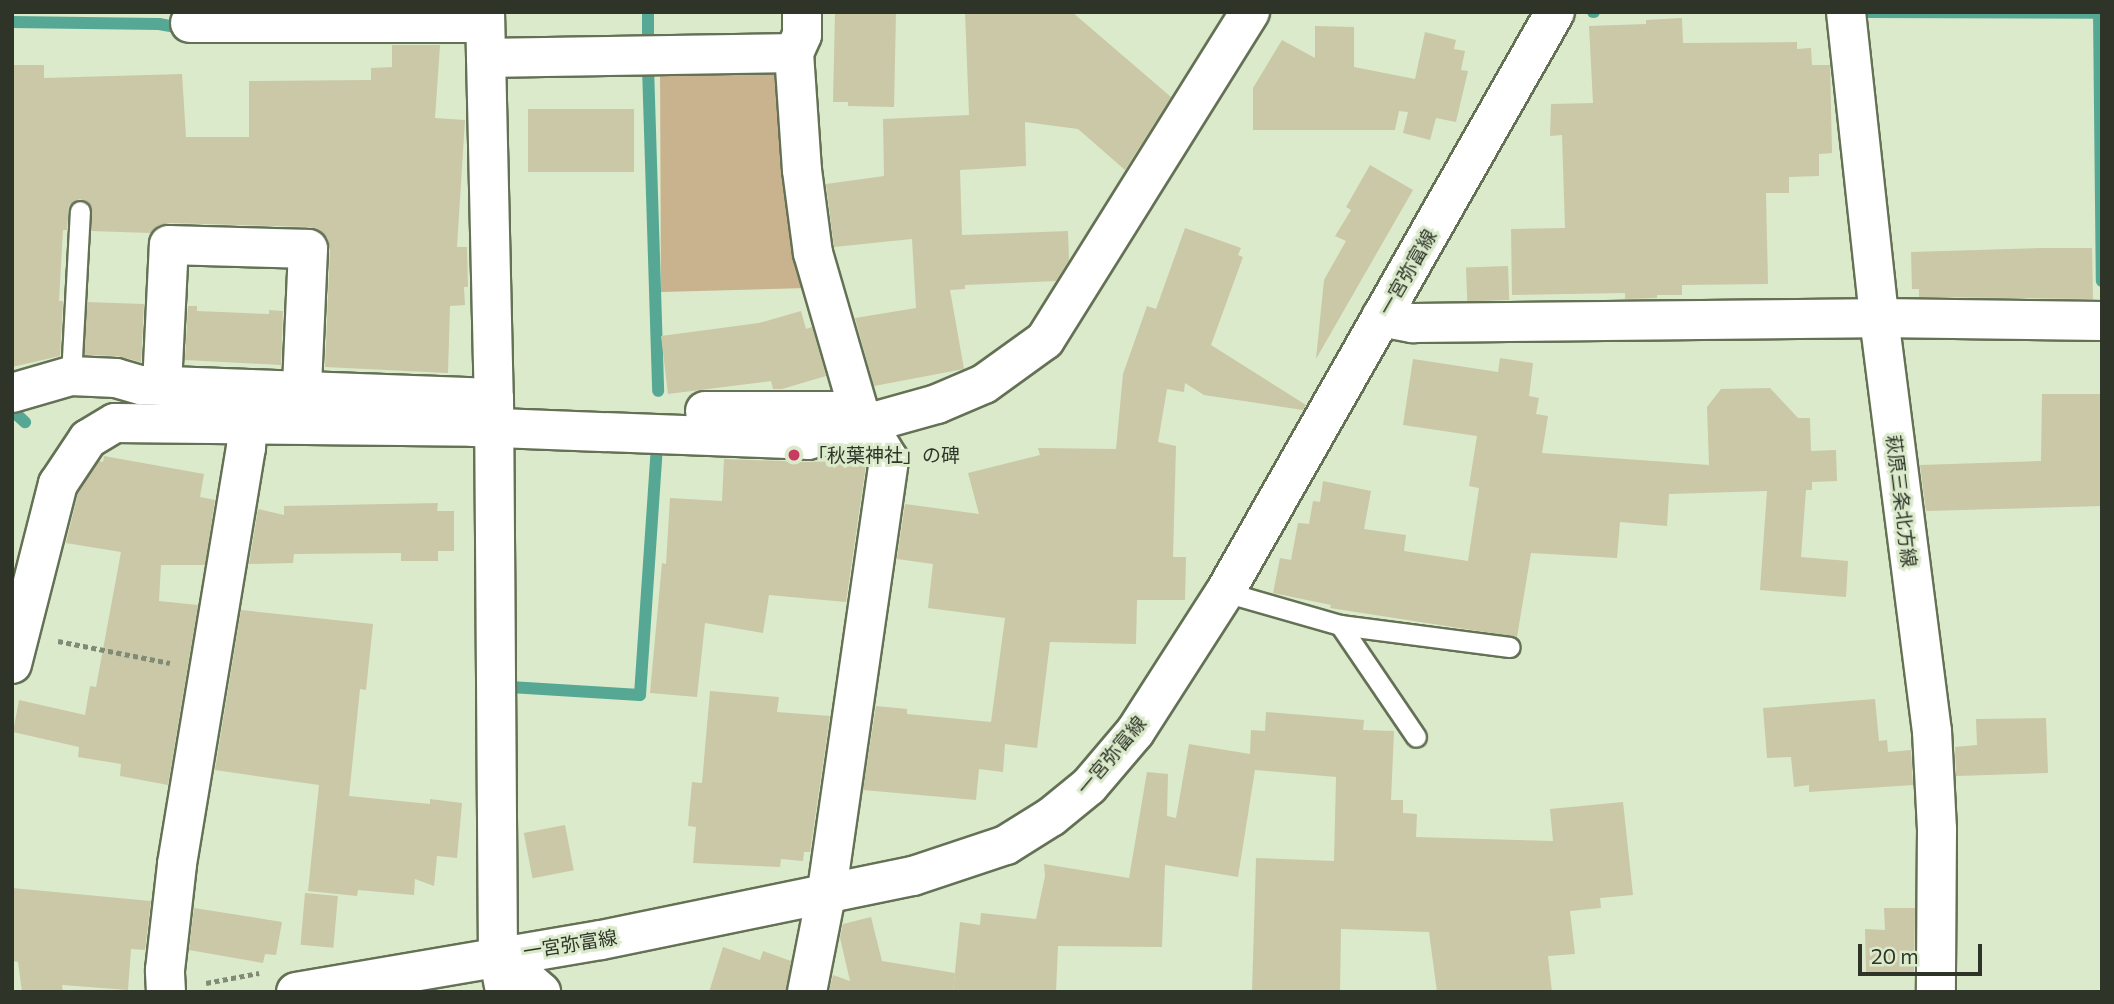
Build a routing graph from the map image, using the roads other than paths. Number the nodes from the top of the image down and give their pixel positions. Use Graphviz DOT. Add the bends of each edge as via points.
graph roads {
  1 [pos="802,12"];
  2 [pos="1250,12"];
  3 [pos="1280,12"];
  4 [pos="1555,12"];
  5 [pos="1846,12"];
  6 [pos="190,23"];
  7 [pos="485,31"];
  8 [pos="794,53"];
  9 [pos="80,211"];
  10 [pos="1381,317"];
  11 [pos="1879,318"];
  12 [pos="2102,321"];
  13 [pos="71,376"];
  14 [pos="162,386"];
  15 [pos="303,389"];
  16 [pos="12,393"];
  17 [pos="249,406"];
  18 [pos="494,412"];
  19 [pos="867,425"];
  20 [pos="1224,592"];
  21 [pos="1340,625"];
  22 [pos="1510,647"];
  23 [pos="16,649"];
  24 [pos="1416,737"];
  25 [pos="826,895"];
  26 [pos="502,974"];
  27 [pos="166,992"];
  28 [pos="296,992"];
  29 [pos="541,992"];
  30 [pos="807,992"];
  31 [pos="1936,992"];
  1 -- 8 [label="street" via="803,35"];
  2 -- 19 [label="street" via="1045,340 984,384"];
  3 -- 19 [label="street" via="1129,248 1085,327 1065,351 1022,387 989,406 920,433"];
  4 -- 10 [label="street, 一宮弥富線"];
  5 -- 11 [label="street, 萩原三条北方線"];
  6 -- 7 [label="street"];
  7 -- 8 [label="street"];
  7 -- 18 [label="street"];
  8 -- 19 [label="street" via="813,253"];
  9 -- 13 [label="lane"];
  10 -- 11 [label="street" via="1412,323"];
  10 -- 20 [label="street, 一宮弥富線"];
  11 -- 12 [label="street"];
  11 -- 31 [label="street, 萩原三条北方線" via="1931,731 1937,829"];
  13 -- 14 [label="street"];
  13 -- 16 [label="street"];
  14 -- 15 [label="street" via="169,245 308,250"];
  14 -- 17 [label="street"];
  15 -- 17 [label="street"];
  15 -- 18 [label="street"];
  17 -- 18 [label="street"];
  17 -- 23 [label="street" via="115,423 88,439 58,484"];
  17 -- 27 [label="street" via="177,864"];
  18 -- 19 [label="street"];
  18 -- 26 [label="street"];
  19 -- 25 [label="street" via="889,460"];
  20 -- 21 [label="lane"];
  20 -- 25 [label="street, 一宮弥富線" via="1135,732 1089,786 1051,817 1006,845 968,859"];
  21 -- 22 [label="lane"];
  21 -- 24 [label="lane"];
  25 -- 26 [label="street, 一宮弥富線" via="601,940"];
  25 -- 30 [label="street"];
  26 -- 28 [label="street, 一宮弥富線"];
  26 -- 29 [label="street"];
}
